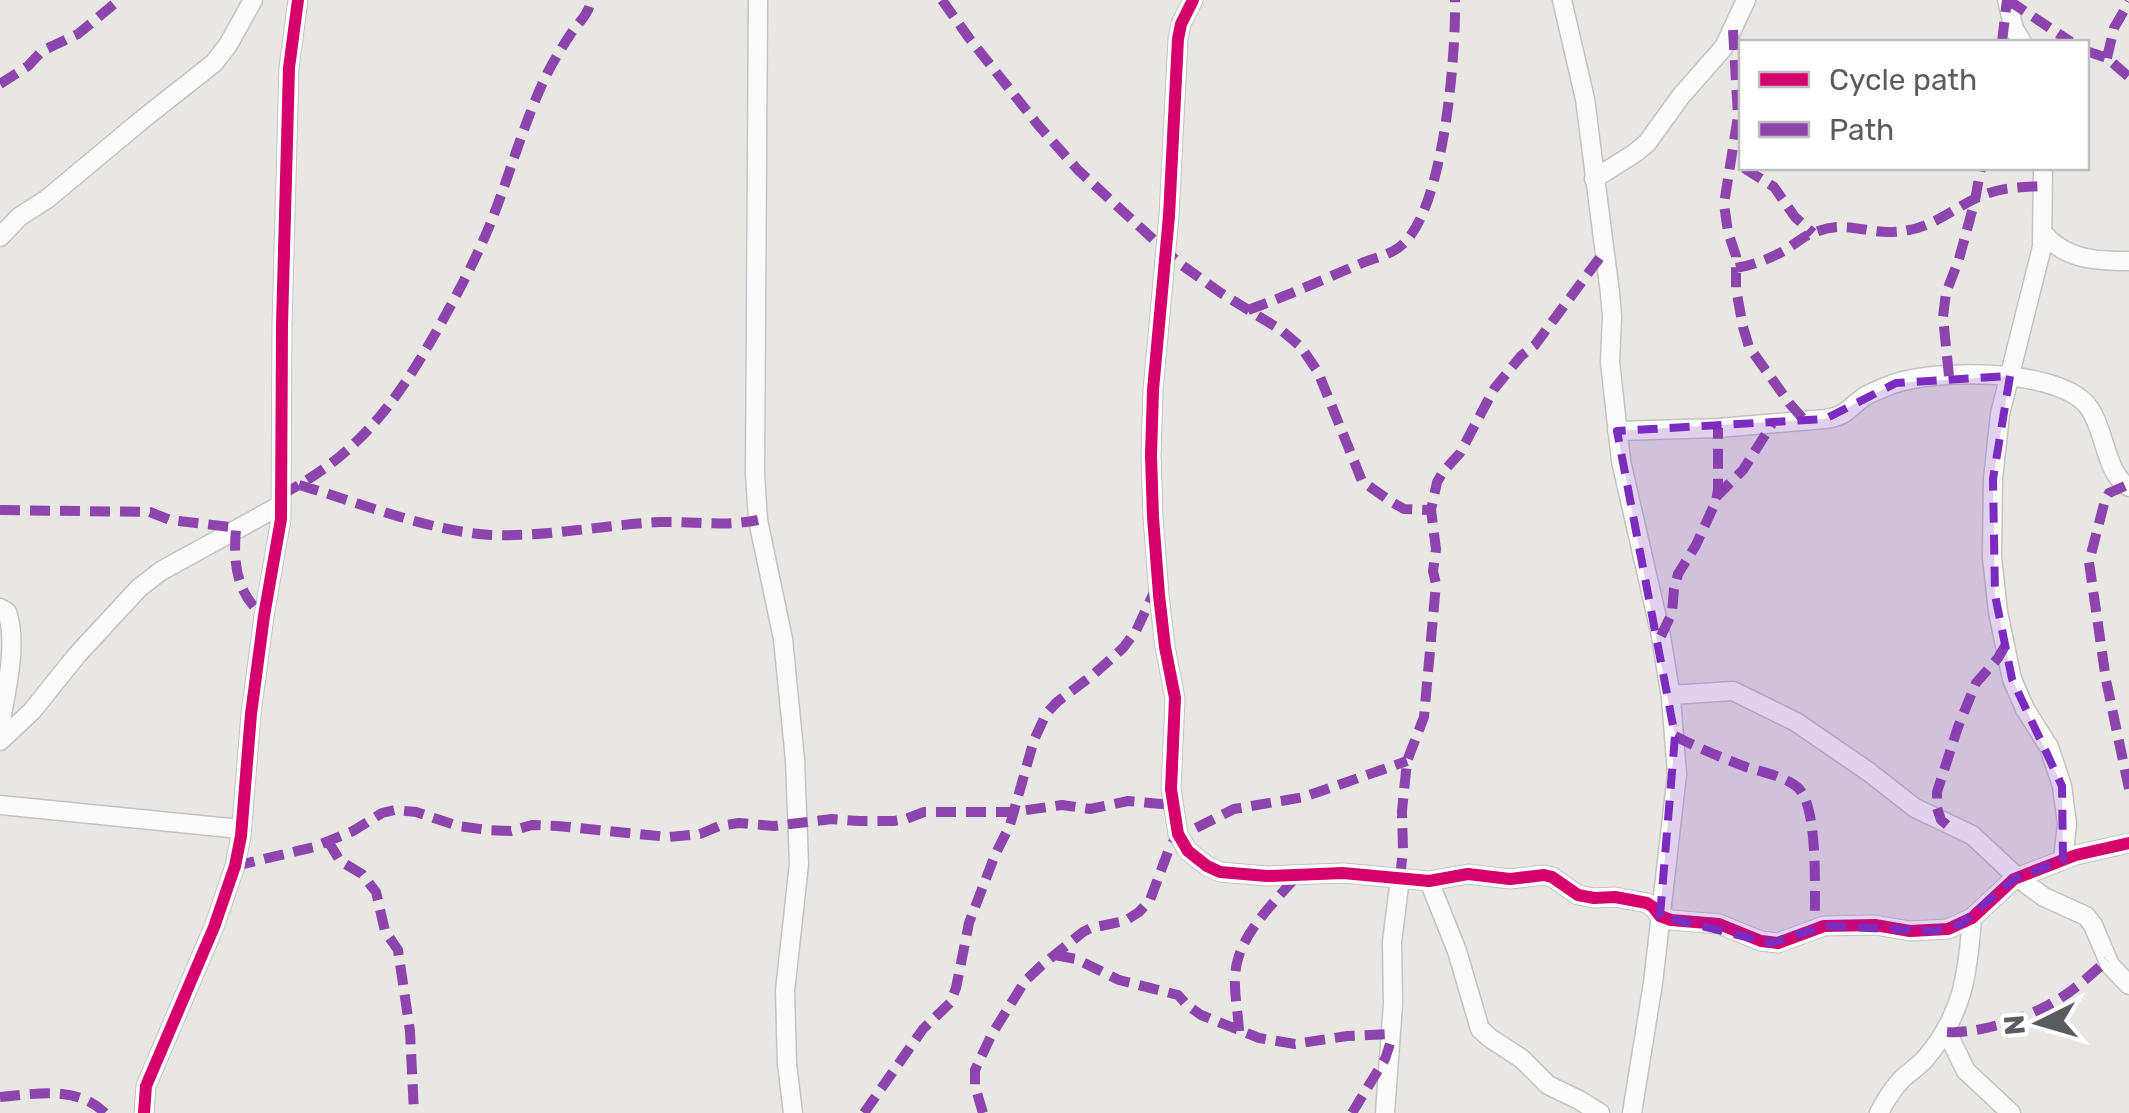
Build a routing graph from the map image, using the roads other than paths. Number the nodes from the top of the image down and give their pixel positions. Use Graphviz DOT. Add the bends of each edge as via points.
graph roads {
  1 [pos="253,0"];
  2 [pos="298,0"];
  3 [pos="758,0"];
  4 [pos="1192,0"];
  5 [pos="1562,0"];
  6 [pos="1746,0"];
  7 [pos="2007,0"];
  8 [pos="2021,40"];
  9 [pos="2042,170"];
  10 [pos="1594,180"];
  11 [pos="2043,233"];
  12 [pos="0,237"];
  13 [pos="2129,261"];
  14 [pos="2010,376"];
  15 [pos="1617,430"];
  16 [pos="2129,487"];
  17 [pos="281,505"];
  18 [pos="0,608"];
  19 [pos="1671,695"];
  20 [pos="0,725"];
  21 [pos="0,741"];
  22 [pos="0,805"];
  23 [pos="240,829"];
  24 [pos="2129,843"];
  25 [pos="2062,860"];
  26 [pos="1400,878"];
  27 [pos="2018,878"];
  28 [pos="1429,881"];
  29 [pos="1660,916"];
  30 [pos="1972,918"];
  31 [pos="2129,985"];
  32 [pos="1947,1032"];
  33 [pos="144,1113"];
  34 [pos="793,1113"];
  35 [pos="1385,1113"];
  36 [pos="1600,1113"];
  37 [pos="1632,1113"];
  38 [pos="1879,1113"];
  39 [pos="2011,1113"];
  1 -- 12 [label="street" via="214,63"];
  2 -- 17 [label="street" via="290,68"];
  3 -- 34 [label="street" via="755,474 783,638 795,760 799,864 784,992"];
  4 -- 26 [label="street" via="1178,39 1152,436 1159,595 1175,698 1171,764 1178,834 1198,860 1228,873"];
  5 -- 10 [label="street" via="1585,99"];
  6 -- 10 [label="street" via="1724,47 1646,143"];
  7 -- 8 [label="street"];
  9 -- 11 [label="street"];
  10 -- 15 [label="street" via="1612,318"];
  11 -- 13 [label="street" via="2072,256"];
  11 -- 14 [label="street"];
  14 -- 15 [label="street" via="1902,382 1866,396 1840,417"];
  14 -- 16 [label="street" via="2055,386 2085,403 2119,481"];
  14 -- 25 [label="street" via="1993,479 1995,595 2012,678 2062,786"];
  15 -- 19 [label="street"];
  17 -- 21 [label="street" via="139,588"];
  17 -- 23 [label="street"];
  18 -- 20 [label="street" via="12,624 12,642"];
  19 -- 27 [label="street" via="1733,691 1796,722 1915,808 1972,834"];
  19 -- 29 [label="street" via="1677,774"];
  22 -- 23 [label="street"];
  23 -- 33 [label="street" via="226,893 146,1086"];
  24 -- 25 [label="street"];
  25 -- 27 [label="street"];
  26 -- 28 [label="street"];
  26 -- 35 [label="street"];
  27 -- 30 [label="street"];
  27 -- 31 [label="street" via="2086,916 2110,965"];
  28 -- 29 [label="street" via="1544,875 1587,897 1647,903"];
  28 -- 36 [label="street" via="1480,1028 1548,1085"];
  29 -- 30 [label="street" via="1719,924 1778,944 1824,926 1934,931"];
  29 -- 37 [label="street"];
  30 -- 32 [label="street" via="1969,964"];
  32 -- 38 [label="street"];
  32 -- 39 [label="street" via="1966,1071"];
}
